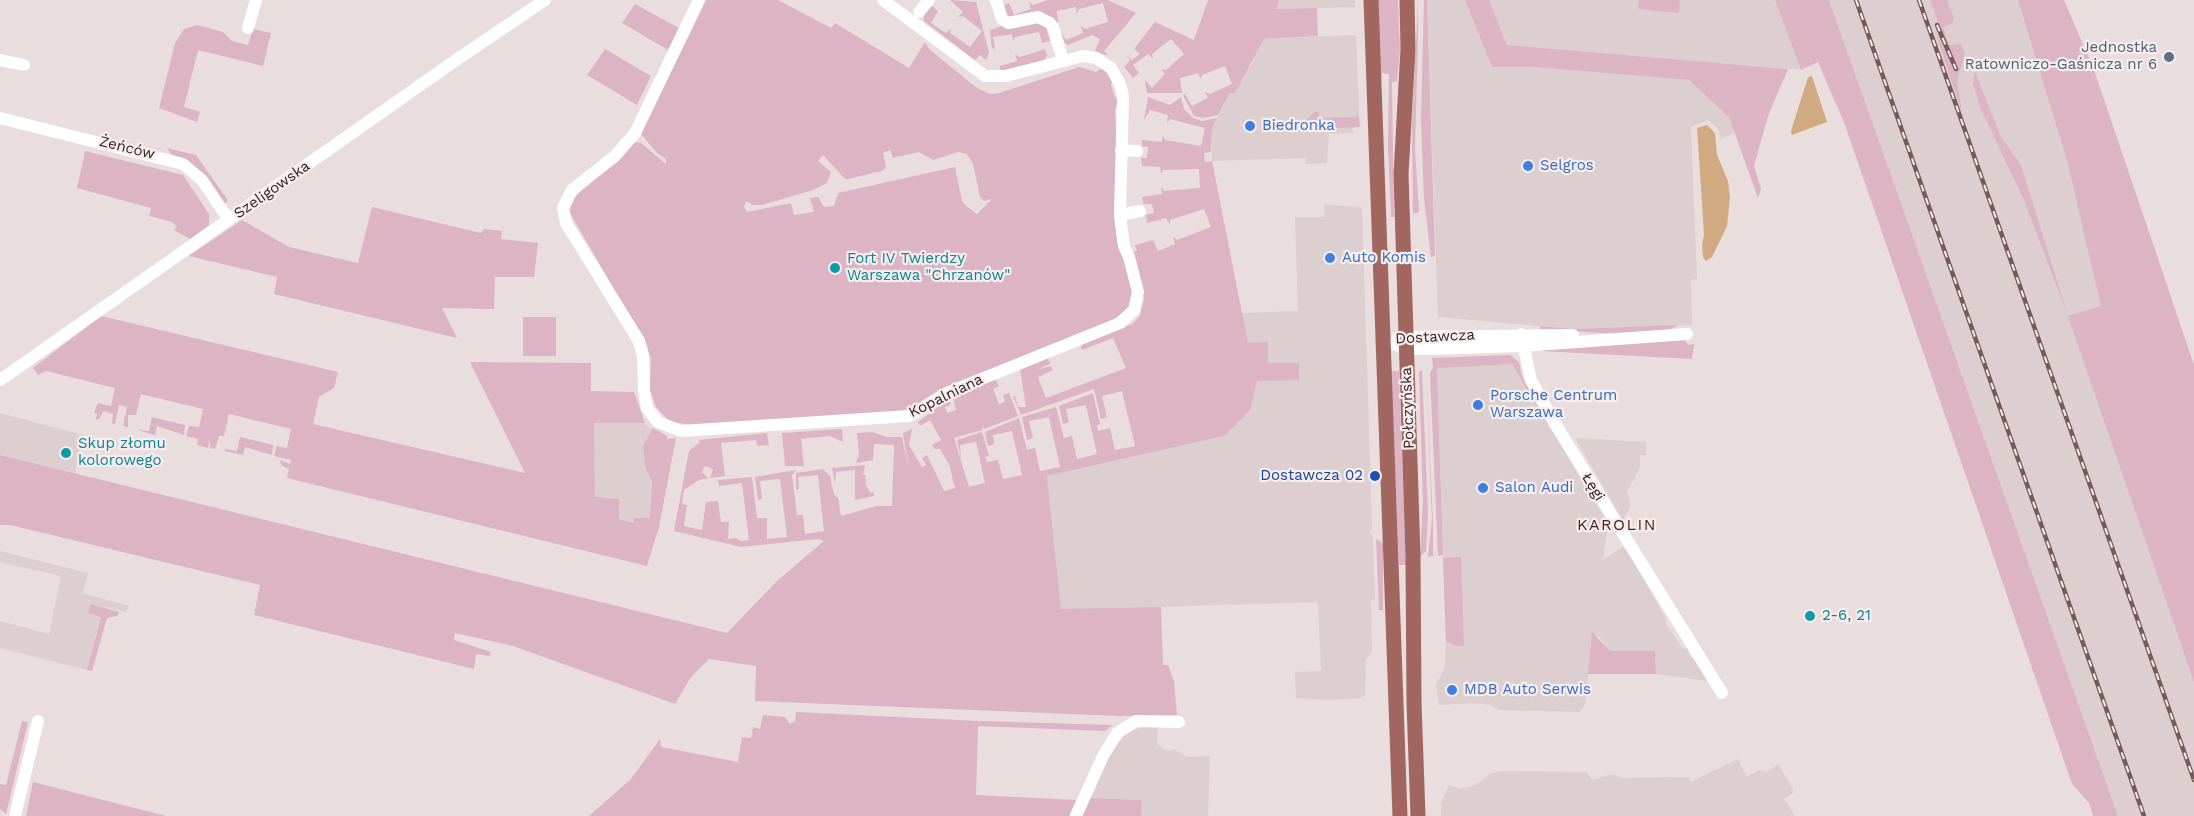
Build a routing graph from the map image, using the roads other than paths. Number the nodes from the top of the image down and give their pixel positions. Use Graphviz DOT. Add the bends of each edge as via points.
graph roads {
  1 [pos="256,0"];
  2 [pos="545,0"];
  3 [pos="699,0"];
  4 [pos="883,0"];
  5 [pos="929,0"];
  6 [pos="996,0"];
  7 [pos="1371,0"];
  8 [pos="1407,0"];
  9 [pos="919,12"];
  10 [pos="248,28"];
  11 [pos="0,60"];
  12 [pos="1063,61"];
  13 [pos="24,65"];
  14 [pos="0,118"];
  15 [pos="1121,150"];
  16 [pos="1137,151"];
  17 [pos="1140,211"];
  18 [pos="1120,215"];
  19 [pos="229,220"];
  20 [pos="1687,334"];
  21 [pos="1382,340"];
  22 [pos="1522,340"];
  23 [pos="1406,342"];
  24 [pos="0,380"];
  25 [pos="1722,693"];
  26 [pos="38,721"];
  27 [pos="1179,722"];
  28 [pos="15,816"];
  29 [pos="1076,816"];
  30 [pos="1400,816"];
  31 [pos="1418,816"];
  1 -- 10 [label="street"];
  2 -- 19 [label="street, Szeligowska"];
  3 -- 18 [label="street, Kopalniana" via="635,133 615,156 572,190 563,208 566,223 639,341 647,408 669,429 690,432 909,416 949,392 1120,323 1134,310 1138,292 1124,246"];
  4 -- 12 [label="street, Kopalniana" via="985,76 1006,76"];
  5 -- 9 [label="street"];
  6 -- 12 [label="street" via="1002,19 1008,23 1038,17 1050,22"];
  7 -- 21 [label="main road, Połczyńska"];
  8 -- 23 [label="main road, Połczyńska" via="1408,57 1401,152"];
  11 -- 13 [label="street"];
  12 -- 15 [label="street, Kopalniana" via="1083,56 1096,58 1115,73 1123,96"];
  14 -- 19 [label="street, Żeńców" via="183,164 202,180"];
  15 -- 16 [label="street"];
  15 -- 18 [label="street, Kopalniana"];
  17 -- 18 [label="street"];
  19 -- 24 [label="street, Szeligowska"];
  20 -- 22 [label="street, Dostawcza"];
  21 -- 23 [label="street, Dostawcza"];
  21 -- 30 [label="main road, Połczyńska"];
  22 -- 23 [label="street, Dostawcza"];
  22 -- 25 [label="street, Łęgi" via="1531,380 1554,422"];
  23 -- 31 [label="main road, Połczyńska"];
  26 -- 28 [label="street"];
  27 -- 29 [label="street" via="1136,721 1118,733 1107,747"];
}
